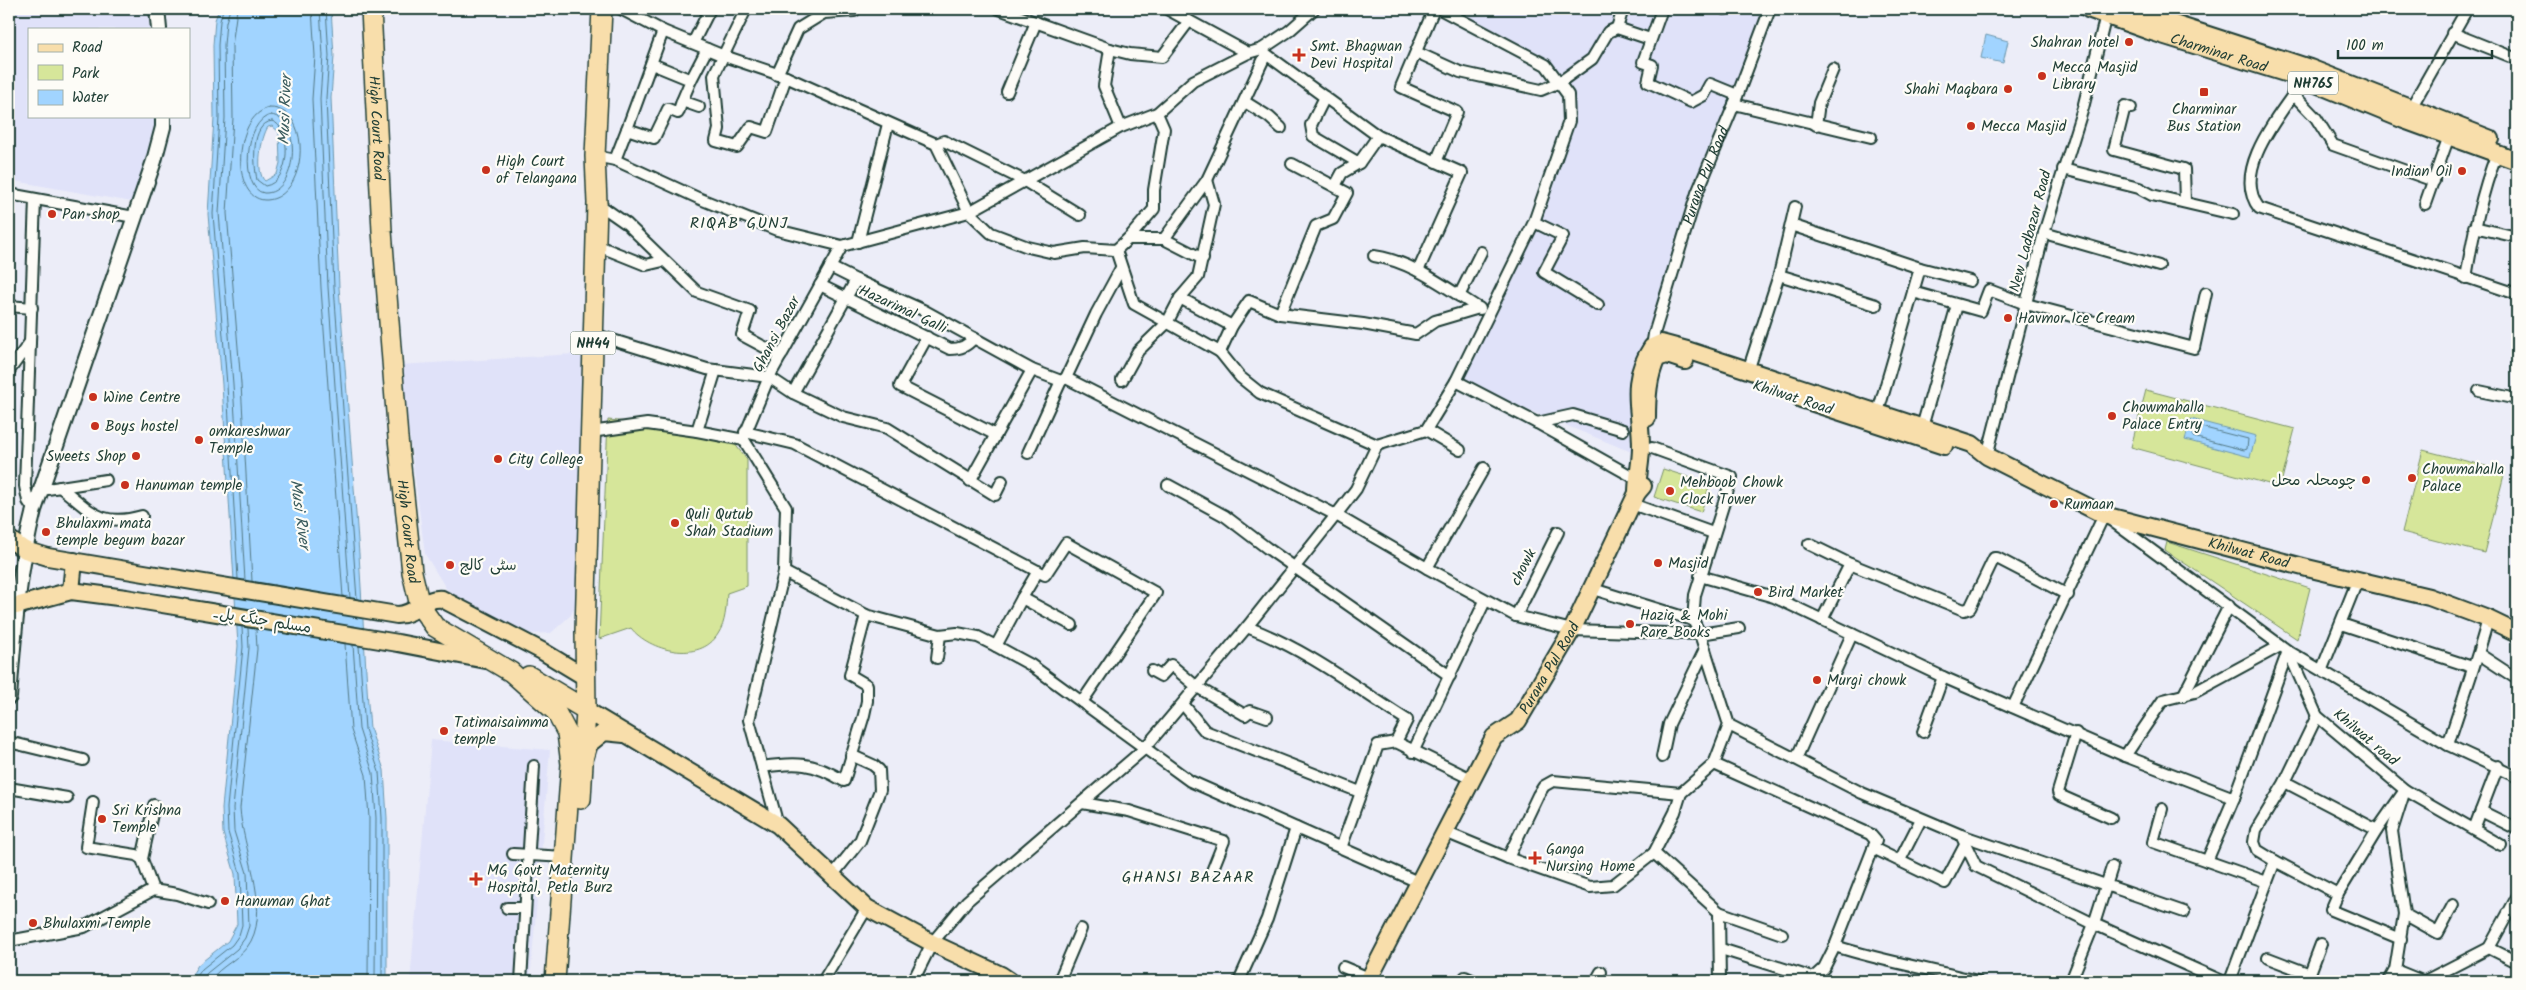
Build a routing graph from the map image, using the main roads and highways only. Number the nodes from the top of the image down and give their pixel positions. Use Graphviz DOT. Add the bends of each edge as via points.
graph roads {
  1 [pos="157,9"];
  2 [pos="370,9"];
  3 [pos="602,9"];
  4 [pos="2088,9"];
  5 [pos="2128,9"];
  6 [pos="2107,12"];
  7 [pos="159,28"];
  8 [pos="2307,74"];
  9 [pos="2407,115"];
  10 [pos="163,118"];
  11 [pos="2517,149"];
  12 [pos="2517,161"];
  13 [pos="1647,417"];
  14 [pos="1988,456"];
  15 [pos="1638,490"];
  16 [pos="9,539"];
  17 [pos="25,550"];
  18 [pos="9,551"];
  19 [pos="74,561"];
  20 [pos="71,591"];
  21 [pos="16,606"];
  22 [pos="420,606"];
  23 [pos="2517,633"];
  24 [pos="505,668"];
  25 [pos="584,677"];
  26 [pos="9,698"];
  27 [pos="586,710"];
  28 [pos="633,737"];
  29 [pos="584,759"];
  30 [pos="1003,979"];
  31 [pos="1368,980"];
  32 [pos="555,981"];
  33 [pos="566,981"];
  1 -- 7 [label="main road"];
  2 -- 22 [label="highway, High Court Road" via="398,438 412,572"];
  3 -- 25 [label="highway, NH44" via="595,156 597,203"];
  4 -- 6 [label="main road, Charminar Road"];
  5 -- 8 [label="main road, Charminar Road / NH765"];
  6 -- 8 [label="main road, Charminar Road / NH765" via="2149,31"];
  8 -- 9 [label="main road, Charminar Road / NH765"];
  9 -- 11 [label="main road, Charminar Road / NH765"];
  9 -- 12 [label="main road, Charminar Road / NH765" via="2449,136"];
  10 -- 17 [label="main road" via="154,161 34,510"];
  13 -- 14 [label="main road, Khilwat Road" via="1653,367 1657,358 1667,355 1960,451"];
  13 -- 15 [label="main road, Purana Pul Road" via="1652,448"];
  14 -- 15 [label="main road, Khilwat Road" via="1972,444 1661,343 1652,347 1639,373 1636,392 1641,445"];
  14 -- 23 [label="main road, Khilwat Road" via="2104,515 2429,597"];
  15 -- 31 [label="main road, Purana Pul Road" via="1572,630 1518,721 1494,737"];
  16 -- 17 [label="main road"];
  17 -- 18 [label="main road"];
  17 -- 19 [label="main road, مسلم جنگ پل۔"];
  17 -- 21 [label="main road"];
  19 -- 20 [label="main road"];
  19 -- 22 [label="main road, مسلم جنگ پل۔" via="397,615 406,615"];
  20 -- 21 [label="main road"];
  20 -- 24 [label="main road, مسلم جنگ پل۔" via="398,643"];
  21 -- 26 [label="main road"];
  22 -- 24 [label="highway, High Court Road" via="435,627"];
  22 -- 25 [label="main road" via="426,601 442,599 542,651"];
  24 -- 27 [label="highway" via="530,676"];
  24 -- 32 [label="highway, High Court Road" via="556,712 567,733 570,764"];
  25 -- 27 [label="highway, NH44"];
  27 -- 28 [label="main road"];
  27 -- 29 [label="highway, NH44"];
  28 -- 29 [label="main road" via="604,732 589,744"];
  28 -- 30 [label="main road" via="778,825 867,908"];
  29 -- 33 [label="highway, NH44"];
}
